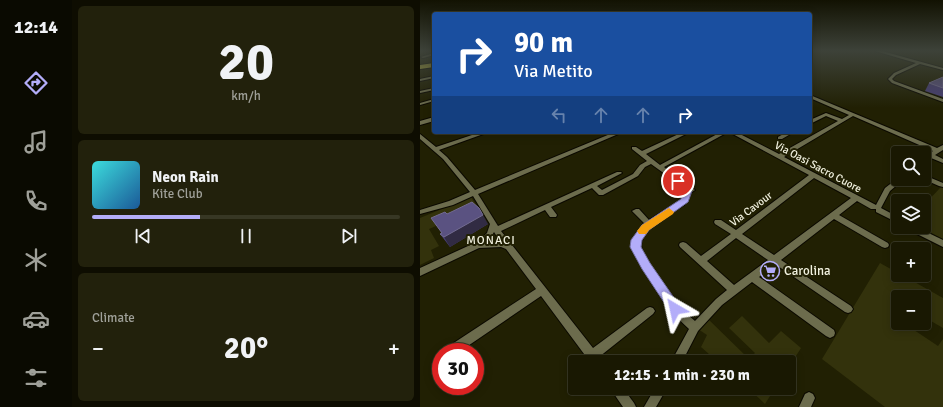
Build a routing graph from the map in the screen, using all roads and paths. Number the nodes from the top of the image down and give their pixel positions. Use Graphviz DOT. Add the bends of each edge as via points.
graph roads {
  1 [pos="903,70"];
  2 [pos="432,77"];
  3 [pos="420,80"];
  4 [pos="432,89"];
  5 [pos="420,92"];
  6 [pos="812,97"];
  7 [pos="432,101"];
  8 [pos="943,101"];
  9 [pos="420,104"];
  10 [pos="852,114"];
  11 [pos="432,120"];
  12 [pos="842,120"];
  13 [pos="812,121"];
  14 [pos="420,123"];
  15 [pos="480,134"];
  16 [pos="615,134"];
  17 [pos="683,134"];
  18 [pos="721,134"];
  19 [pos="736,134"];
  20 [pos="748,134"];
  21 [pos="787,134"];
  22 [pos="420,136"];
  23 [pos="780,138"];
  24 [pos="750,142"];
  25 [pos="943,147"];
  26 [pos="634,148"];
  27 [pos="436,149"];
  28 [pos="936,150"];
  29 [pos="642,154"];
  30 [pos="931,154"];
  31 [pos="931,155"];
  32 [pos="779,157"];
  33 [pos="651,161"];
  34 [pos="943,161"];
  35 [pos="660,167"];
  36 [pos="619,173"];
  37 [pos="814,175"];
  38 [pos="931,180"];
  39 [pos="593,185"];
  40 [pos="941,185"];
  41 [pos="892,186"];
  42 [pos="474,193"];
  43 [pos="856,198"];
  44 [pos="547,207"];
  45 [pos="877,208"];
  46 [pos="636,211"];
  47 [pos="420,212"];
  48 [pos="553,215"];
  49 [pos="833,215"];
  50 [pos="891,216"];
  51 [pos="718,222"];
  52 [pos="649,224"];
  53 [pos="496,230"];
  54 [pos="924,234"];
  55 [pos="736,235"];
  56 [pos="483,243"];
  57 [pos="943,244"];
  58 [pos="682,245"];
  59 [pos="885,245"];
  60 [pos="509,247"];
  61 [pos="774,260"];
  62 [pos="701,261"];
  63 [pos="420,272"];
  64 [pos="752,277"];
  65 [pos="543,290"];
  66 [pos="734,291"];
  67 [pos="848,309"];
  68 [pos="650,311"];
  69 [pos="695,328"];
  70 [pos="830,333"];
  71 [pos="464,343"];
  72 [pos="592,355"];
  73 [pos="600,355"];
  74 [pos="680,355"];
  75 [pos="621,395"];
  76 [pos="657,395"];
  77 [pos="630,407"];
  78 [pos="650,407"];
  1 -- 8 [label="street" via="890,79"];
  2 -- 3 [label="street"];
  4 -- 5 [label="street"];
  6 -- 10 [label="street"];
  7 -- 9 [label="street"];
  10 -- 12 [label="street"];
  10 -- 28 [label="street"];
  11 -- 14 [label="street"];
  12 -- 13 [label="street" via="826,114"];
  12 -- 32 [label="street"];
  15 -- 27 [label="street"];
  16 -- 42 [label="street"];
  17 -- 29 [label="street"];
  18 -- 35 [label="street"];
  19 -- 24 [label="street, Via Oasi Sacro Cuore"];
  20 -- 24 [label="street"];
  21 -- 23 [label="street"];
  22 -- 27 [label="street"];
  24 -- 32 [label="street, Via Oasi Sacro Cuore"];
  25 -- 28 [label="street"];
  26 -- 29 [label="street"];
  27 -- 42 [label="street"];
  28 -- 30 [label="street"];
  29 -- 33 [label="street"];
  31 -- 34 [label="street"];
  32 -- 37 [label="street, Via Oasi Sacro Cuore"];
  33 -- 35 [label="street"];
  33 -- 39 [label="street" via="642,166 636,175 601,193"];
  35 -- 52 [label="street" via="690,191 682,203"];
  36 -- 39 [label="street"];
  37 -- 43 [label="street, Via Oasi Sacro Cuore"];
  37 -- 55 [label="street, Via Cavour"];
  38 -- 40 [label="street"];
  39 -- 44 [label="street"];
  41 -- 45 [label="street"];
  42 -- 47 [label="street"];
  42 -- 53 [label="street"];
  43 -- 45 [label="street, Via Oasi Sacro Cuore"];
  43 -- 49 [label="street"];
  44 -- 48 [label="street"];
  44 -- 53 [label="street"];
  45 -- 50 [label="street, Via Oasi Sacro Cuore"];
  46 -- 52 [label="street"];
  49 -- 59 [label="street"];
  49 -- 61 [label="street"];
  51 -- 55 [label="street"];
  52 -- 69 [label="street" via="637,240 638,253 682,318"];
  53 -- 56 [label="street" via="492,231"];
  53 -- 56 [label="street" via="495,240"];
  53 -- 60 [label="street"];
  54 -- 57 [label="street"];
  55 -- 61 [label="street"];
  55 -- 62 [label="street, Via Cavour"];
  56 -- 60 [label="street"];
  56 -- 63 [label="street"];
  58 -- 62 [label="street"];
  60 -- 65 [label="street"];
  61 -- 64 [label="street"];
  61 -- 67 [label="street"];
  62 -- 66 [label="street"];
  64 -- 66 [label="street"];
  64 -- 70 [label="street"];
  65 -- 71 [label="street"];
  65 -- 72 [label="street"];
  66 -- 69 [label="street" via="719,302"];
  68 -- 73 [label="street"];
  69 -- 74 [label="street"];
  75 -- 77 [label="street"];
  76 -- 78 [label="street"];
}
